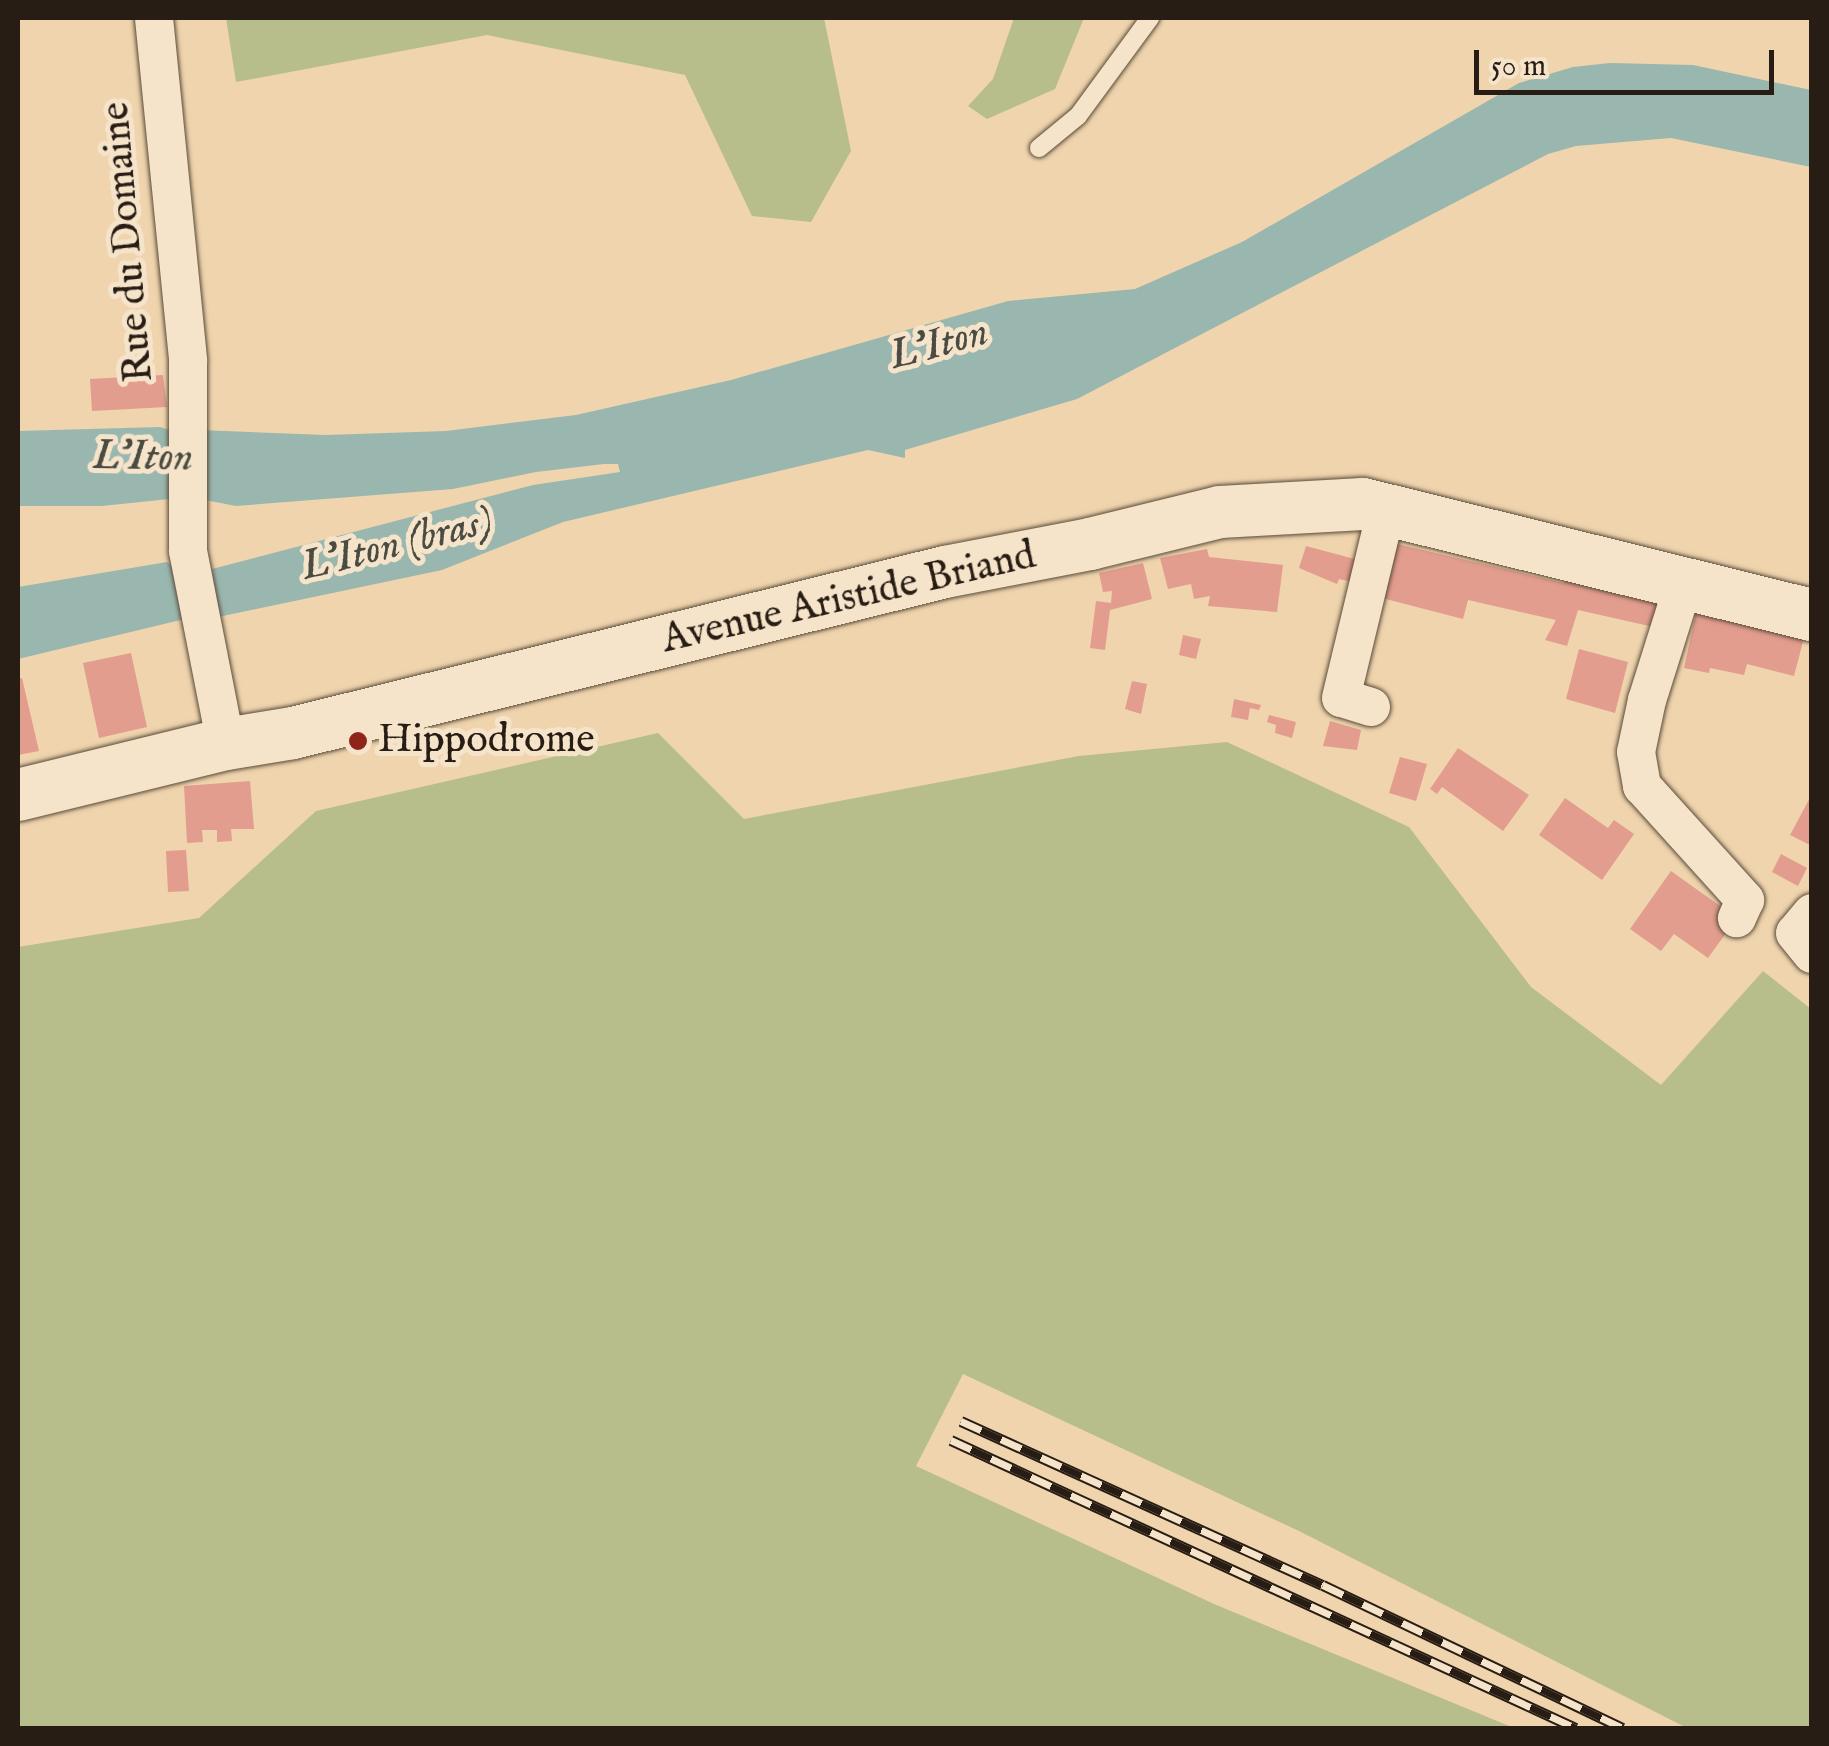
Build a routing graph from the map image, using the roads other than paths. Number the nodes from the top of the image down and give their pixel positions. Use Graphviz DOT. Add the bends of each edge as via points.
graph roads {
  1 [pos="154,18"];
  2 [pos="1150,18"];
  3 [pos="1039,148"];
  4 [pos="1386,510"];
  5 [pos="1684,583"];
  6 [pos="1812,614"];
  7 [pos="1371,707"];
  8 [pos="226,744"];
  9 [pos="18,796"];
  10 [pos="1812,913"];
  11 [pos="1736,918"];
  12 [pos="1812,954"];
  1 -- 8 [label="street, Rue du Domaine" via="188,361 188,533"];
  2 -- 3 [label="lane" via="1078,116"];
  4 -- 5 [label="main road, Avenue Aristide Briand"];
  4 -- 7 [label="street" via="1341,698"];
  4 -- 8 [label="main road, Avenue Aristide Briand" via="1363,504 1220,512"];
  5 -- 6 [label="main road, Avenue Aristide Briand"];
  5 -- 11 [label="street" via="1636,752 1642,786 1745,900"];
  8 -- 9 [label="main road, Avenue Aristide Briand"];
  10 -- 12 [label="street" via="1795,933"];
}
